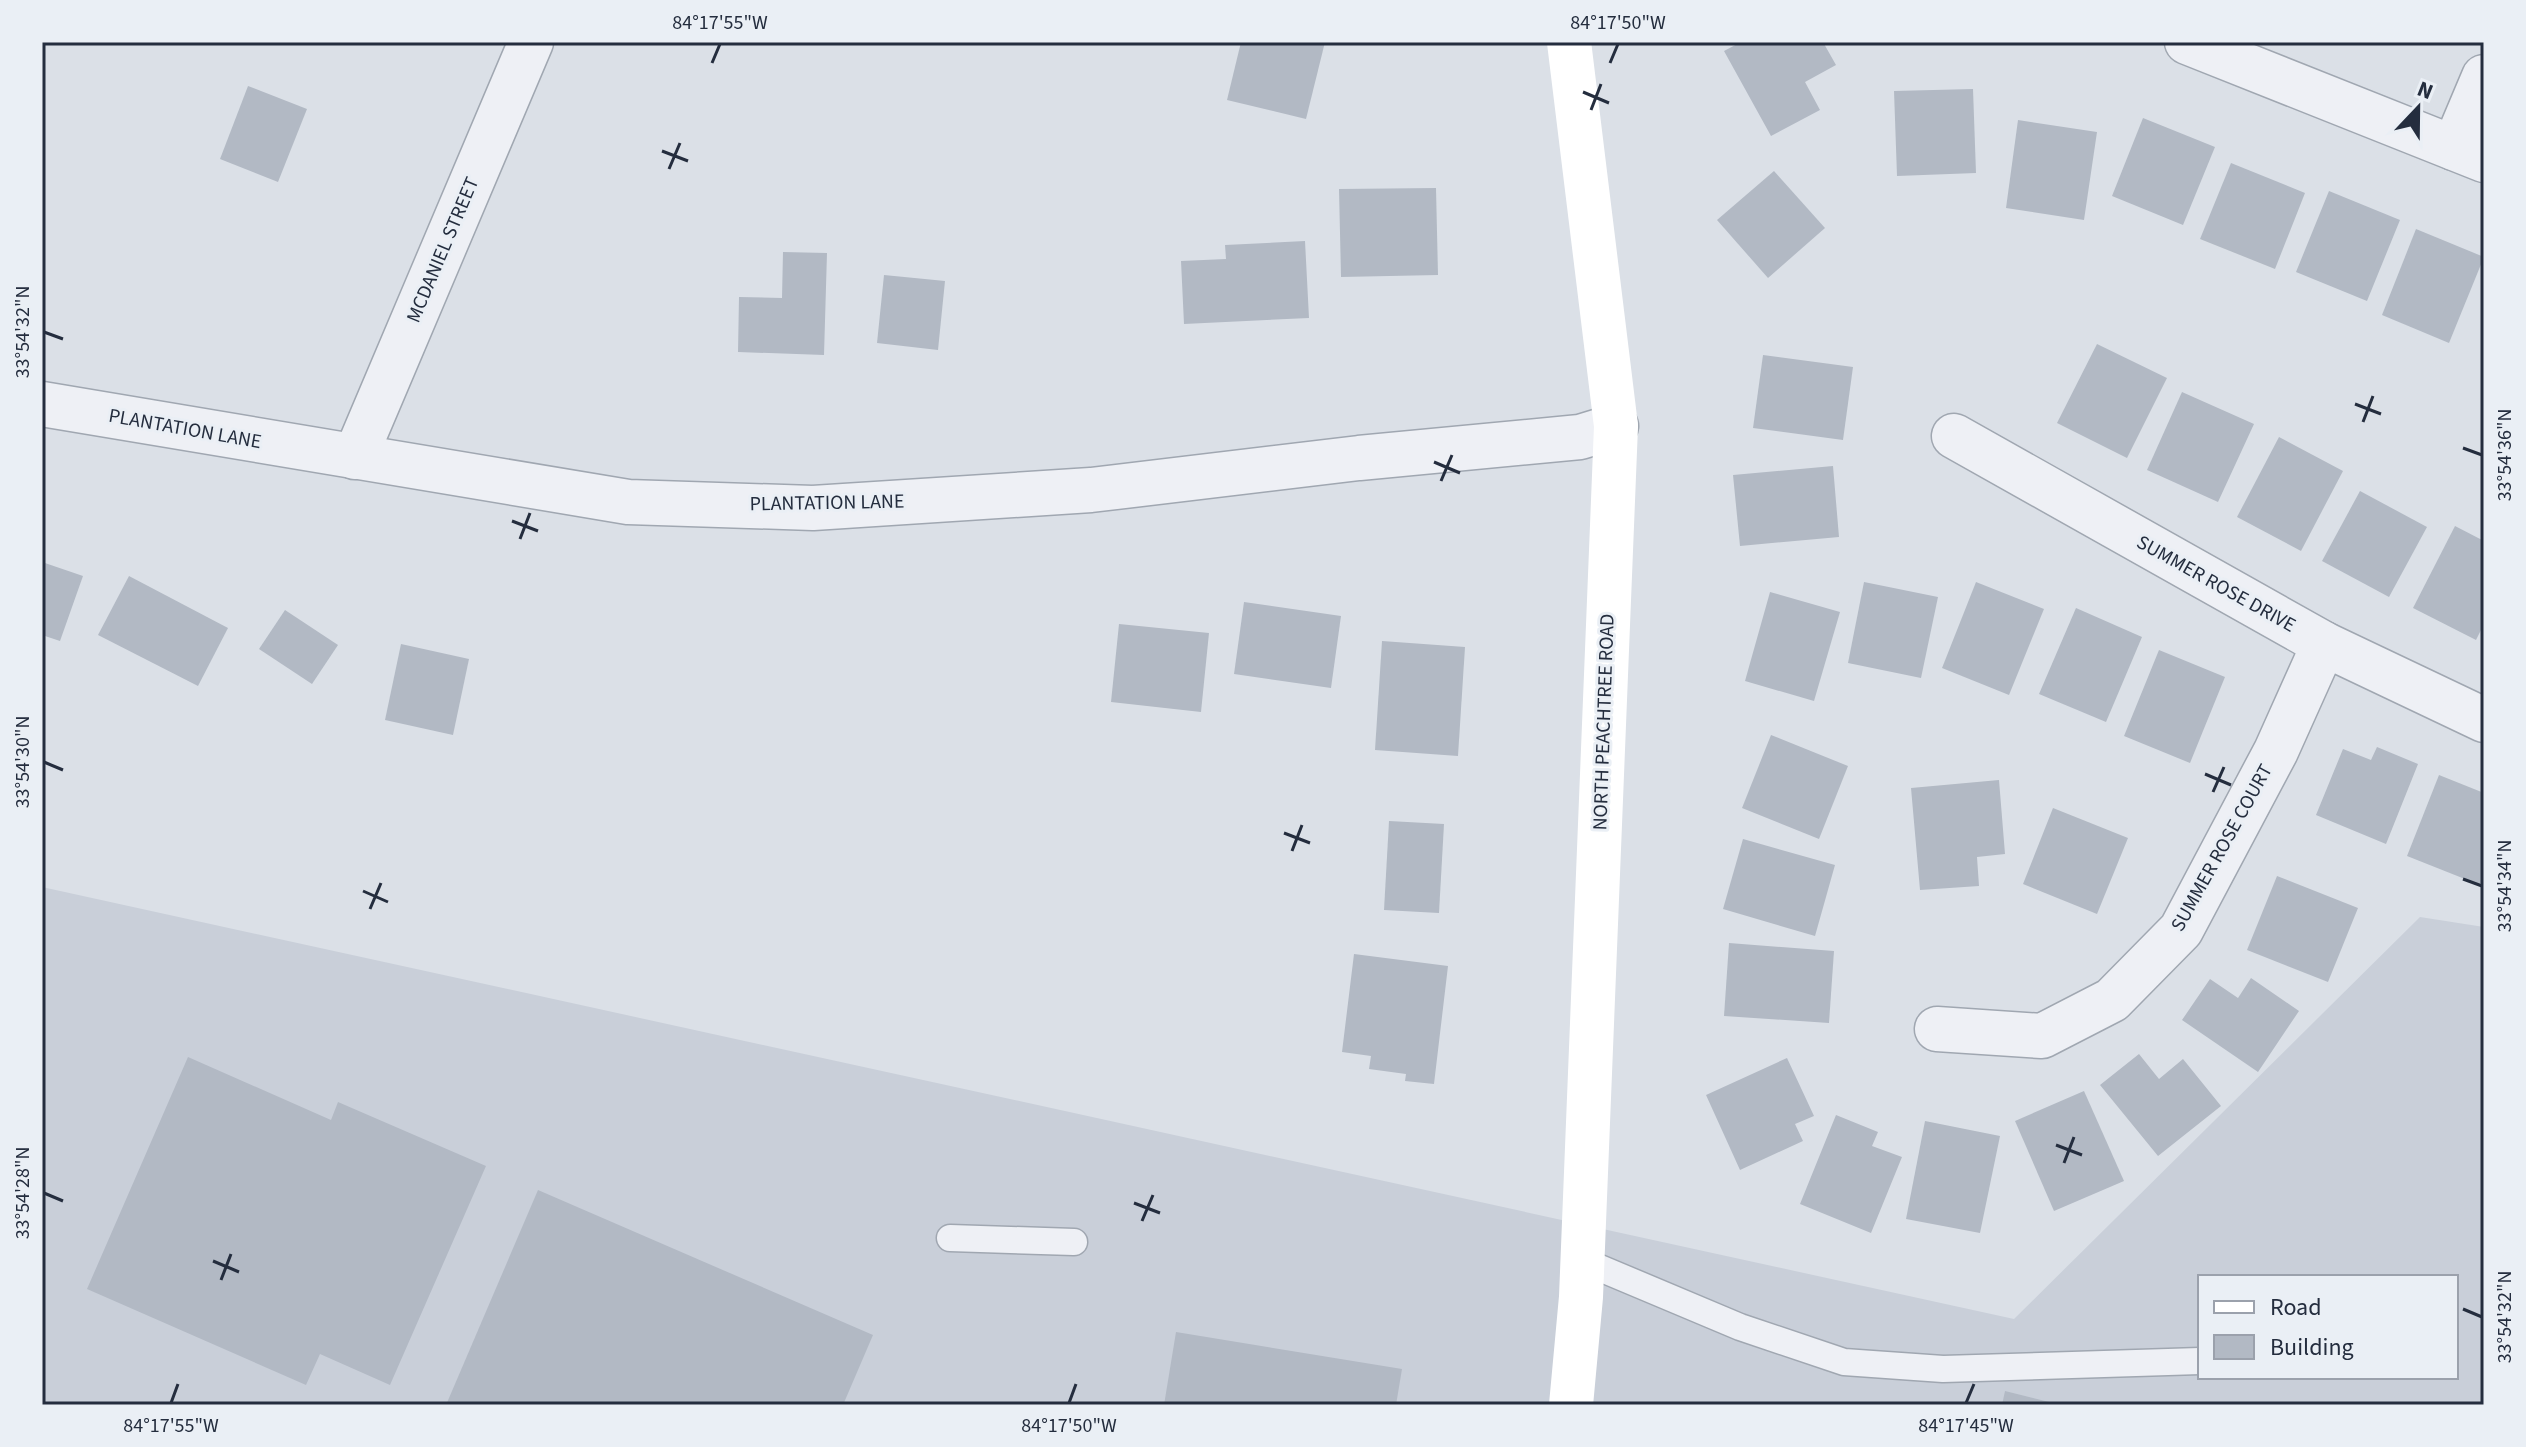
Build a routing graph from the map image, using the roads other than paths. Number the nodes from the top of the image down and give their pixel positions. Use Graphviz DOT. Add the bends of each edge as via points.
graph roads {
  1 [pos="531,42"];
  2 [pos="1569,42"];
  3 [pos="2187,42"];
  4 [pos="2484,77"];
  5 [pos="2469,154"];
  6 [pos="42,404"];
  7 [pos="1616,426"];
  8 [pos="1954,436"];
  9 [pos="355,457"];
  10 [pos="2324,644"];
  11 [pos="2484,720"];
  12 [pos="1937,1029"];
  13 [pos="950,1238"];
  14 [pos="1074,1242"];
  15 [pos="1583,1261"];
  16 [pos="2198,1361"];
  17 [pos="1571,1405"];
  1 -- 9 [label="street, MCDANIEL STREET"];
  2 -- 7 [label="street, NORTH PEACHTREE ROAD"];
  3 -- 5 [label="street"];
  4 -- 5 [label="street"];
  6 -- 9 [label="street, PLANTATION LANE"];
  7 -- 9 [label="street, PLANTATION LANE" via="1580,437 1091,490 813,508 628,502"];
  7 -- 15 [label="street, NORTH PEACHTREE ROAD"];
  8 -- 10 [label="street, SUMMER ROSE DRIVE"];
  10 -- 11 [label="street, SUMMER ROSE DRIVE"];
  10 -- 12 [label="street, SUMMER ROSE COURT" via="2276,751 2181,930 2112,1000 2042,1036"];
  13 -- 14 [label="lane"];
  15 -- 16 [label="lane" via="1740,1327 1844,1362 1943,1369"];
  15 -- 17 [label="street, NORTH PEACHTREE ROAD"];
}
